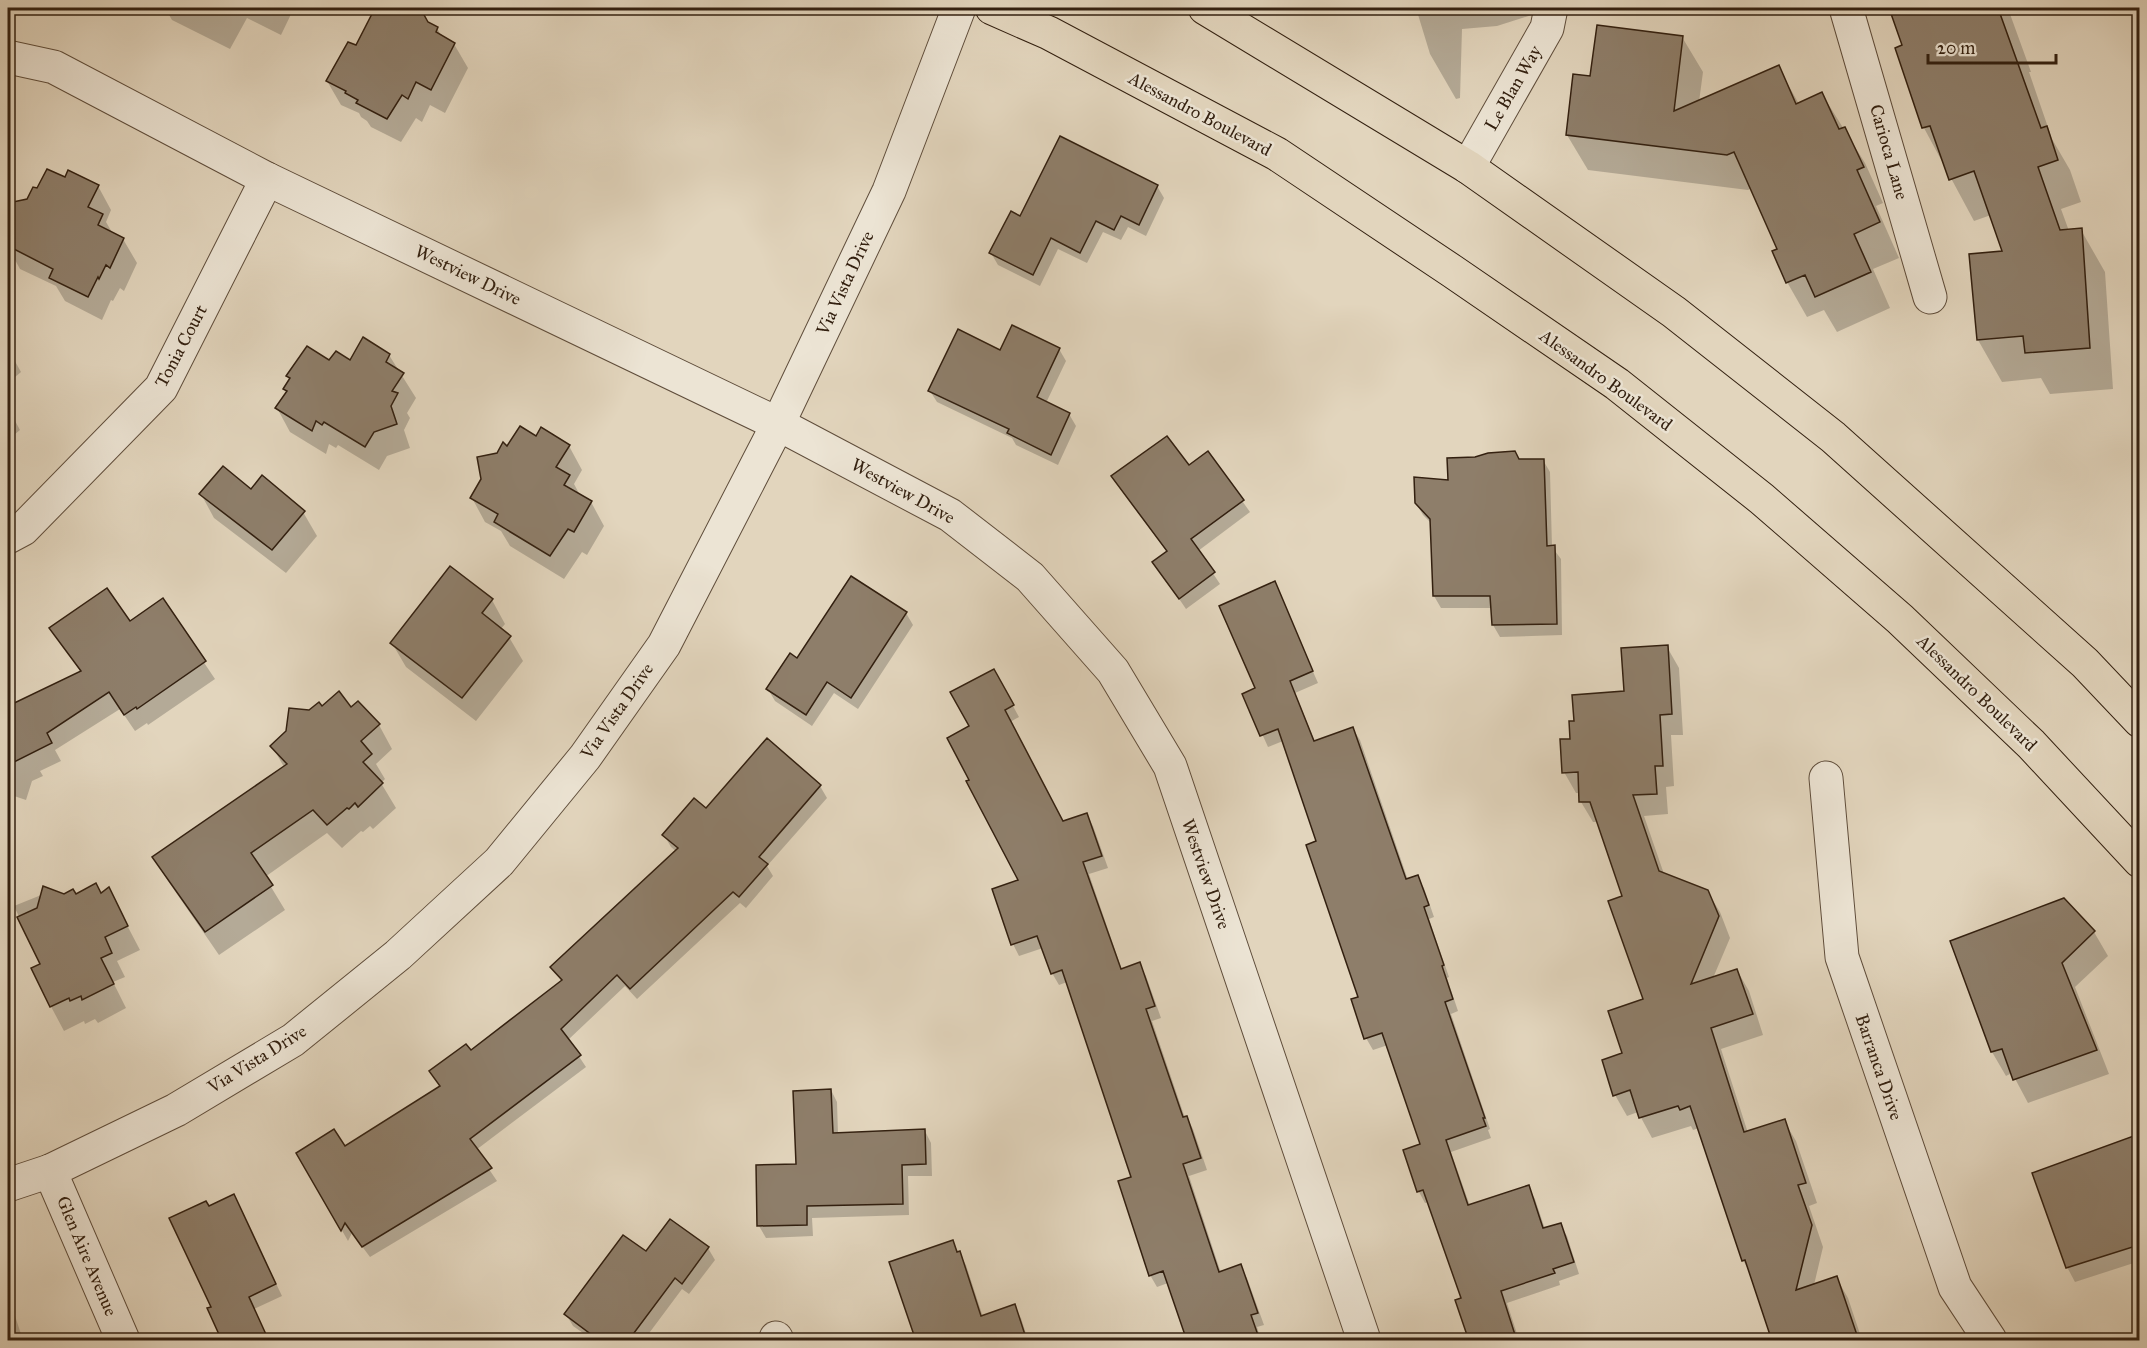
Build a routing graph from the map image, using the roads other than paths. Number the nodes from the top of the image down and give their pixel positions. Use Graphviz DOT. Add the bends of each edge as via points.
graph roads {
  1 [pos="959,8"];
  2 [pos="992,8"];
  3 [pos="1205,8"];
  4 [pos="1551,8"];
  5 [pos="1846,8"];
  6 [pos="8,57"];
  7 [pos="1468,167"];
  8 [pos="267,178"];
  9 [pos="1930,297"];
  10 [pos="778,424"];
  11 [pos="8,537"];
  12 [pos="2139,721"];
  13 [pos="1826,778"];
  14 [pos="2139,861"];
  15 [pos="50,1171"];
  16 [pos="8,1185"];
  17 [pos="123,1341"];
  18 [pos="1364,1341"];
  19 [pos="1990,1341"];
  1 -- 10 [label="street, Via Vista Drive" via="889,191"];
  2 -- 14 [label="main road, Alessandro Boulevard" via="1049,33 1276,154 1617,384 1762,500 1900,619 2031,744"];
  3 -- 7 [label="main road"];
  4 -- 7 [label="street, Le Blan Way" via="1547,28"];
  5 -- 9 [label="street, Carioca Lane"];
  6 -- 8 [label="street, Westview Drive" via="54,68"];
  7 -- 12 [label="main road" via="1674,312 1833,437 2085,663"];
  8 -- 10 [label="street, Westview Drive"];
  8 -- 11 [label="street, Tonia Court" via="161,388 23,528"];
  10 -- 15 [label="street, Via Vista Drive" via="664,645 585,757 500,862 398,955 293,1040 176,1110"];
  10 -- 18 [label="street, Westview Drive" via="950,515 1030,577 1113,671 1170,766"];
  13 -- 19 [label="street, Barranca Drive" via="1842,957 1955,1287"];
  15 -- 16 [label="street, Via Vista Drive"];
  15 -- 17 [label="street, Glen Aire Avenue"];
}
